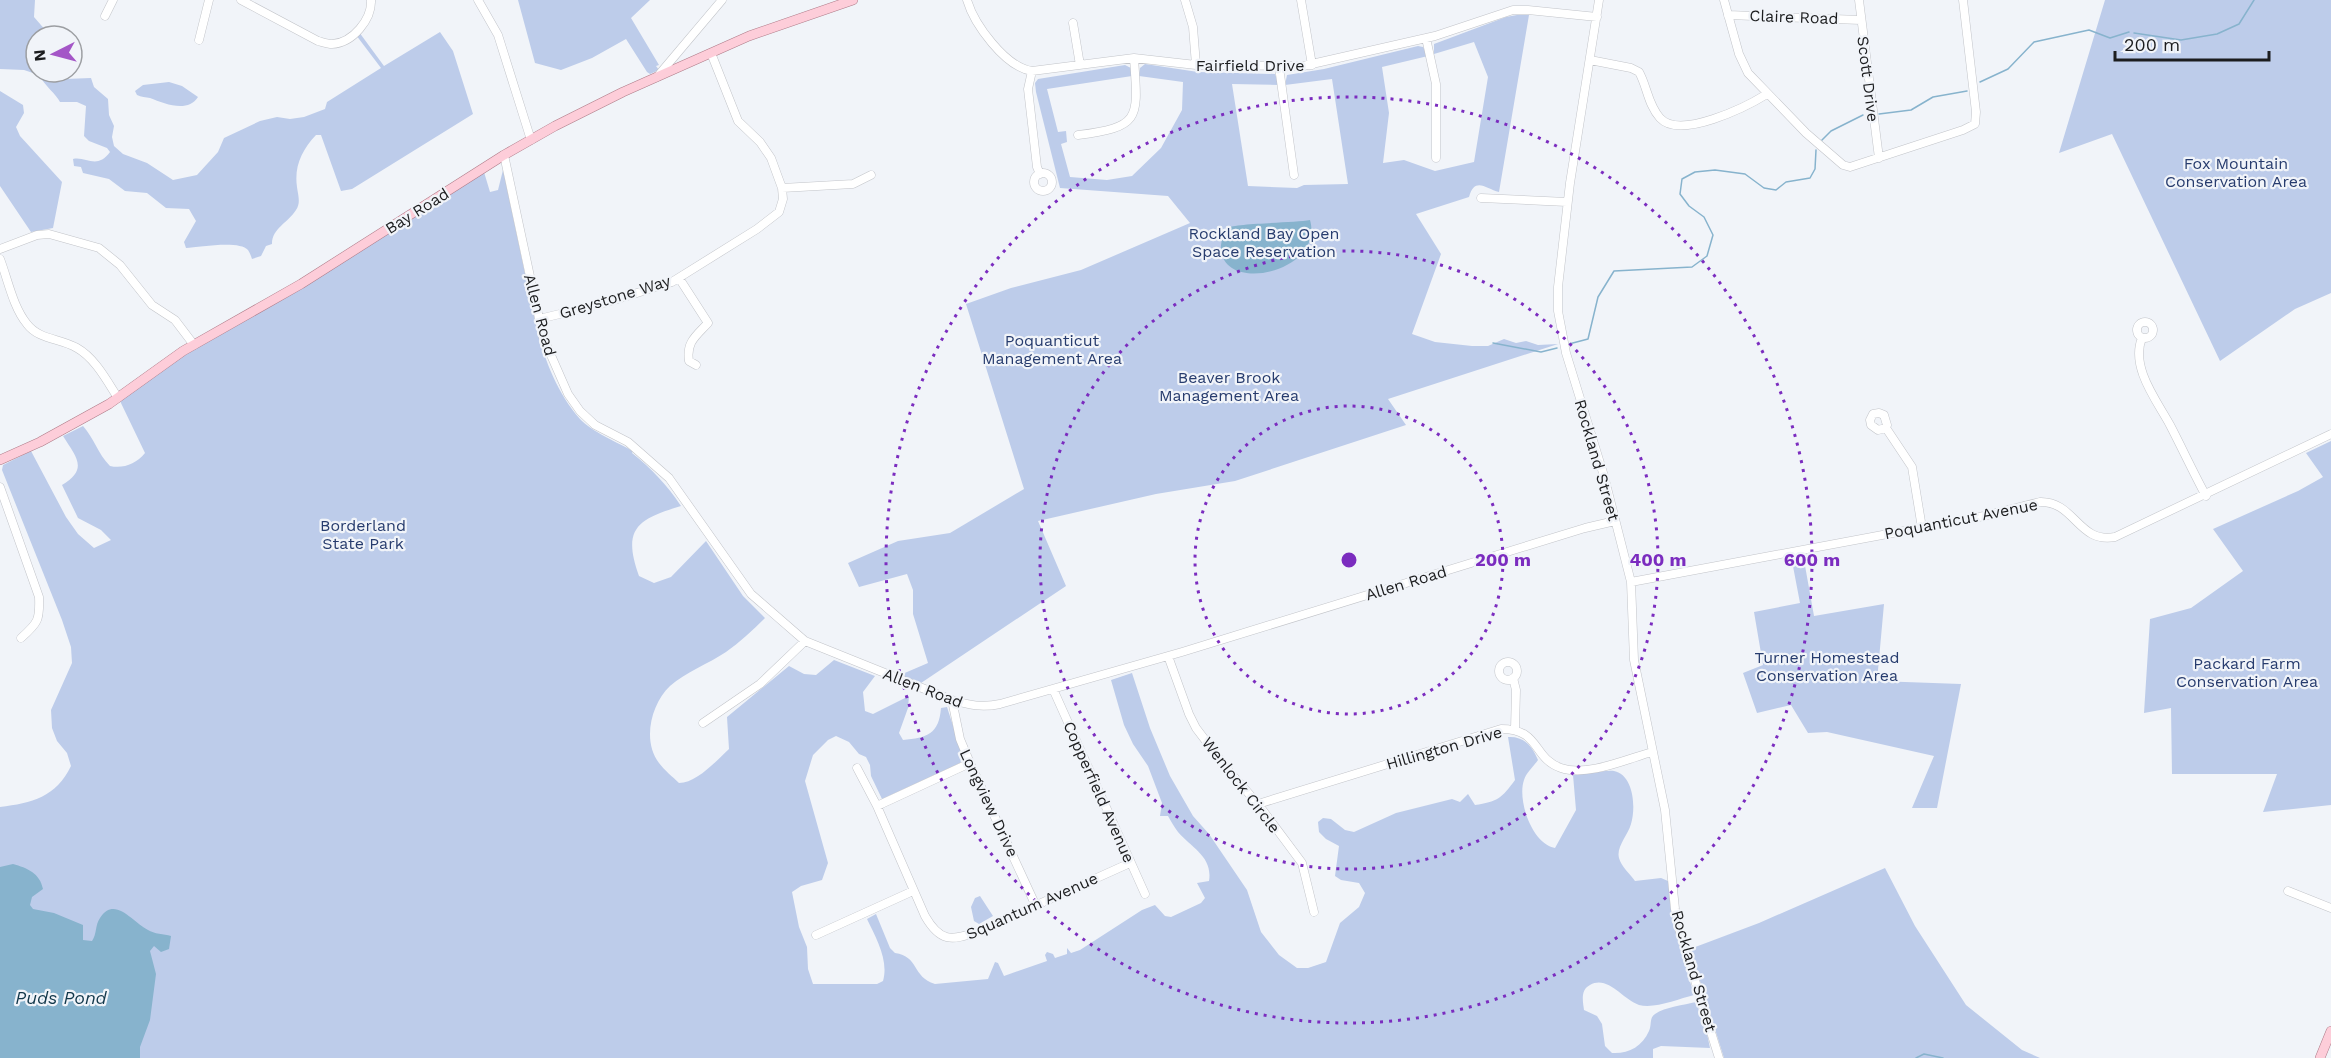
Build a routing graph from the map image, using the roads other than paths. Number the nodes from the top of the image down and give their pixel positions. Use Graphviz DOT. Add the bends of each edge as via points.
graph roads {
  1 [pos="113,0"];
  2 [pos="208,0"];
  3 [pos="241,0"];
  4 [pos="370,0"];
  5 [pos="478,0"];
  6 [pos="722,0"];
  7 [pos="853,0"];
  8 [pos="967,0"];
  9 [pos="1185,0"];
  10 [pos="1301,0"];
  11 [pos="1599,0"];
  12 [pos="1724,0"];
  13 [pos="1859,0"];
  14 [pos="1963,0"];
  15 [pos="1728,15"];
  16 [pos="105,16"];
  17 [pos="1597,17"];
  18 [pos="1861,20"];
  19 [pos="1073,23"];
  20 [pos="1426,38"];
  21 [pos="199,40"];
  22 [pos="711,52"];
  23 [pos="1134,58"];
  24 [pos="1590,60"];
  25 [pos="1080,65"];
  26 [pos="1196,65"];
  27 [pos="1312,65"];
  28 [pos="1278,67"];
  29 [pos="1032,71"];
  30 [pos="656,78"];
  31 [pos="1767,94"];
  32 [pos="1078,135"];
  33 [pos="531,140"];
  34 [pos="504,155"];
  35 [pos="1436,158"];
  36 [pos="1879,158"];
  37 [pos="1040,174"];
  38 [pos="871,175"];
  39 [pos="1294,175"];
  40 [pos="782,188"];
  41 [pos="1481,198"];
  42 [pos="1568,202"];
  43 [pos="0,249"];
  44 [pos="0,259"];
  45 [pos="679,278"];
  46 [pos="539,319"];
  47 [pos="2142,338"];
  48 [pos="194,345"];
  49 [pos="696,365"];
  50 [pos="118,398"];
  51 [pos="1886,428"];
  52 [pos="2331,434"];
  53 [pos="0,460"];
  54 [pos="0,488"];
  55 [pos="2205,496"];
  56 [pos="1615,521"];
  57 [pos="1922,528"];
  58 [pos="1631,582"];
  59 [pos="21,638"];
  60 [pos="805,641"];
  61 [pos="1168,656"];
  62 [pos="1513,678"];
  63 [pos="1053,689"];
  64 [pos="951,700"];
  65 [pos="703,723"];
  66 [pos="1515,729"];
  67 [pos="1652,752"];
  68 [pos="970,763"];
  69 [pos="857,768"];
  70 [pos="1258,804"];
  71 [pos="877,806"];
  72 [pos="1130,863"];
  73 [pos="913,891"];
  74 [pos="2288,891"];
  75 [pos="1146,894"];
  76 [pos="1035,904"];
  77 [pos="2331,908"];
  78 [pos="1314,912"];
  79 [pos="816,935"];
  80 [pos="2331,1031"];
  81 [pos="1719,1058"];
  82 [pos="2320,1058"];
  1 -- 16 [label="street"];
  2 -- 21 [label="street"];
  3 -- 4 [label="street" via="318,41 332,44 344,41 363,24 371,12"];
  5 -- 33 [label="street" via="498,35"];
  6 -- 30 [label="street"];
  7 -- 22 [label="main road, Bay Road"];
  8 -- 29 [label="street" via="978,23 1003,55"];
  9 -- 26 [label="street" via="1193,27"];
  10 -- 27 [label="street"];
  11 -- 17 [label="street, Rockland Street"];
  12 -- 15 [label="street"];
  13 -- 18 [label="street, Scott Drive"];
  14 -- 36 [label="street" via="1975,124"];
  15 -- 18 [label="street, Claire Road"];
  15 -- 31 [label="street" via="1748,73"];
  17 -- 20 [label="street, Fairfield Drive" via="1513,10"];
  17 -- 24 [label="street, Rockland Street"];
  18 -- 36 [label="street, Scott Drive"];
  19 -- 25 [label="street"];
  20 -- 27 [label="street, Fairfield Drive"];
  20 -- 35 [label="street" via="1436,84"];
  22 -- 30 [label="main road, Bay Road"];
  22 -- 40 [label="street" via="738,122 771,158"];
  23 -- 25 [label="street, Fairfield Drive"];
  23 -- 26 [label="street, Fairfield Drive"];
  23 -- 32 [label="street" via="1137,100 1132,117 1118,128"];
  24 -- 31 [label="street" via="1639,72 1660,118 1675,126 1684,127 1723,114"];
  24 -- 42 [label="street, Rockland Street"];
  25 -- 29 [label="street, Fairfield Drive"];
  26 -- 28 [label="street, Fairfield Drive"];
  27 -- 28 [label="street, Fairfield Drive"];
  28 -- 39 [label="street"];
  29 -- 37 [label="street" via="1028,89"];
  30 -- 33 [label="main road, Bay Road"];
  31 -- 36 [label="street" via="1843,165 1850,167"];
  33 -- 34 [label="main road, Bay Road"];
  34 -- 46 [label="street, Allen Road"];
  34 -- 48 [label="main road, Bay Road" via="322,271"];
  38 -- 40 [label="street" via="853,184"];
  40 -- 45 [label="street, Greystone Way" via="782,207 773,219"];
  41 -- 42 [label="street"];
  42 -- 56 [label="street, Rockland Street" via="1559,320"];
  43 -- 48 [label="street" via="49,234 99,248 120,265 152,305 174,320"];
  44 -- 50 [label="street" via="27,325 42,336 86,354"];
  45 -- 46 [label="street, Greystone Way"];
  45 -- 49 [label="street" via="708,323 687,349 689,361"];
  46 -- 60 [label="street, Allen Road" via="549,354 580,411 628,442 669,478 751,594"];
  47 -- 55 [label="street" via="2140,358 2145,382"];
  48 -- 50 [label="main road, Bay Road"];
  50 -- 53 [label="main road, Bay Road"];
  51 -- 57 [label="street" via="1912,467"];
  52 -- 55 [label="street, Poquanticut Avenue"];
  54 -- 59 [label="street" via="39,597 37,623"];
  55 -- 57 [label="street, Poquanticut Avenue" via="2109,538 2091,534 2061,507 2047,502"];
  56 -- 58 [label="street, Rockland Street"];
  56 -- 61 [label="street, Allen Road"];
  57 -- 58 [label="street, Poquanticut Avenue"];
  58 -- 67 [label="street, Rockland Street" via="1634,660"];
  60 -- 64 [label="street, Allen Road"];
  60 -- 65 [label="street" via="760,684"];
  61 -- 63 [label="street, Allen Road"];
  61 -- 70 [label="street, Wenlock Circle" via="1197,728"];
  62 -- 66 [label="street"];
  63 -- 64 [label="street, Allen Road" via="983,707"];
  63 -- 72 [label="street, Copperfield Avenue"];
  64 -- 68 [label="street, Longview Drive"];
  66 -- 67 [label="street, Hillington Drive" via="1528,735 1553,764 1573,771 1587,771"];
  66 -- 70 [label="street, Hillington Drive" via="1501,729"];
  67 -- 81 [label="street, Rockland Street" via="1665,810 1680,932"];
  68 -- 71 [label="street"];
  68 -- 76 [label="street, Longview Drive"];
  69 -- 71 [label="street, Squantum Avenue"];
  70 -- 78 [label="street, Wenlock Circle" via="1302,863"];
  71 -- 73 [label="street, Squantum Avenue"];
  72 -- 75 [label="street, Copperfield Avenue"];
  72 -- 76 [label="street, Squantum Avenue"];
  73 -- 76 [label="street, Squantum Avenue" via="932,928 951,939 977,932"];
  73 -- 79 [label="street"];
  74 -- 77 [label="street"];
  80 -- 82 [label="main road"];
}
